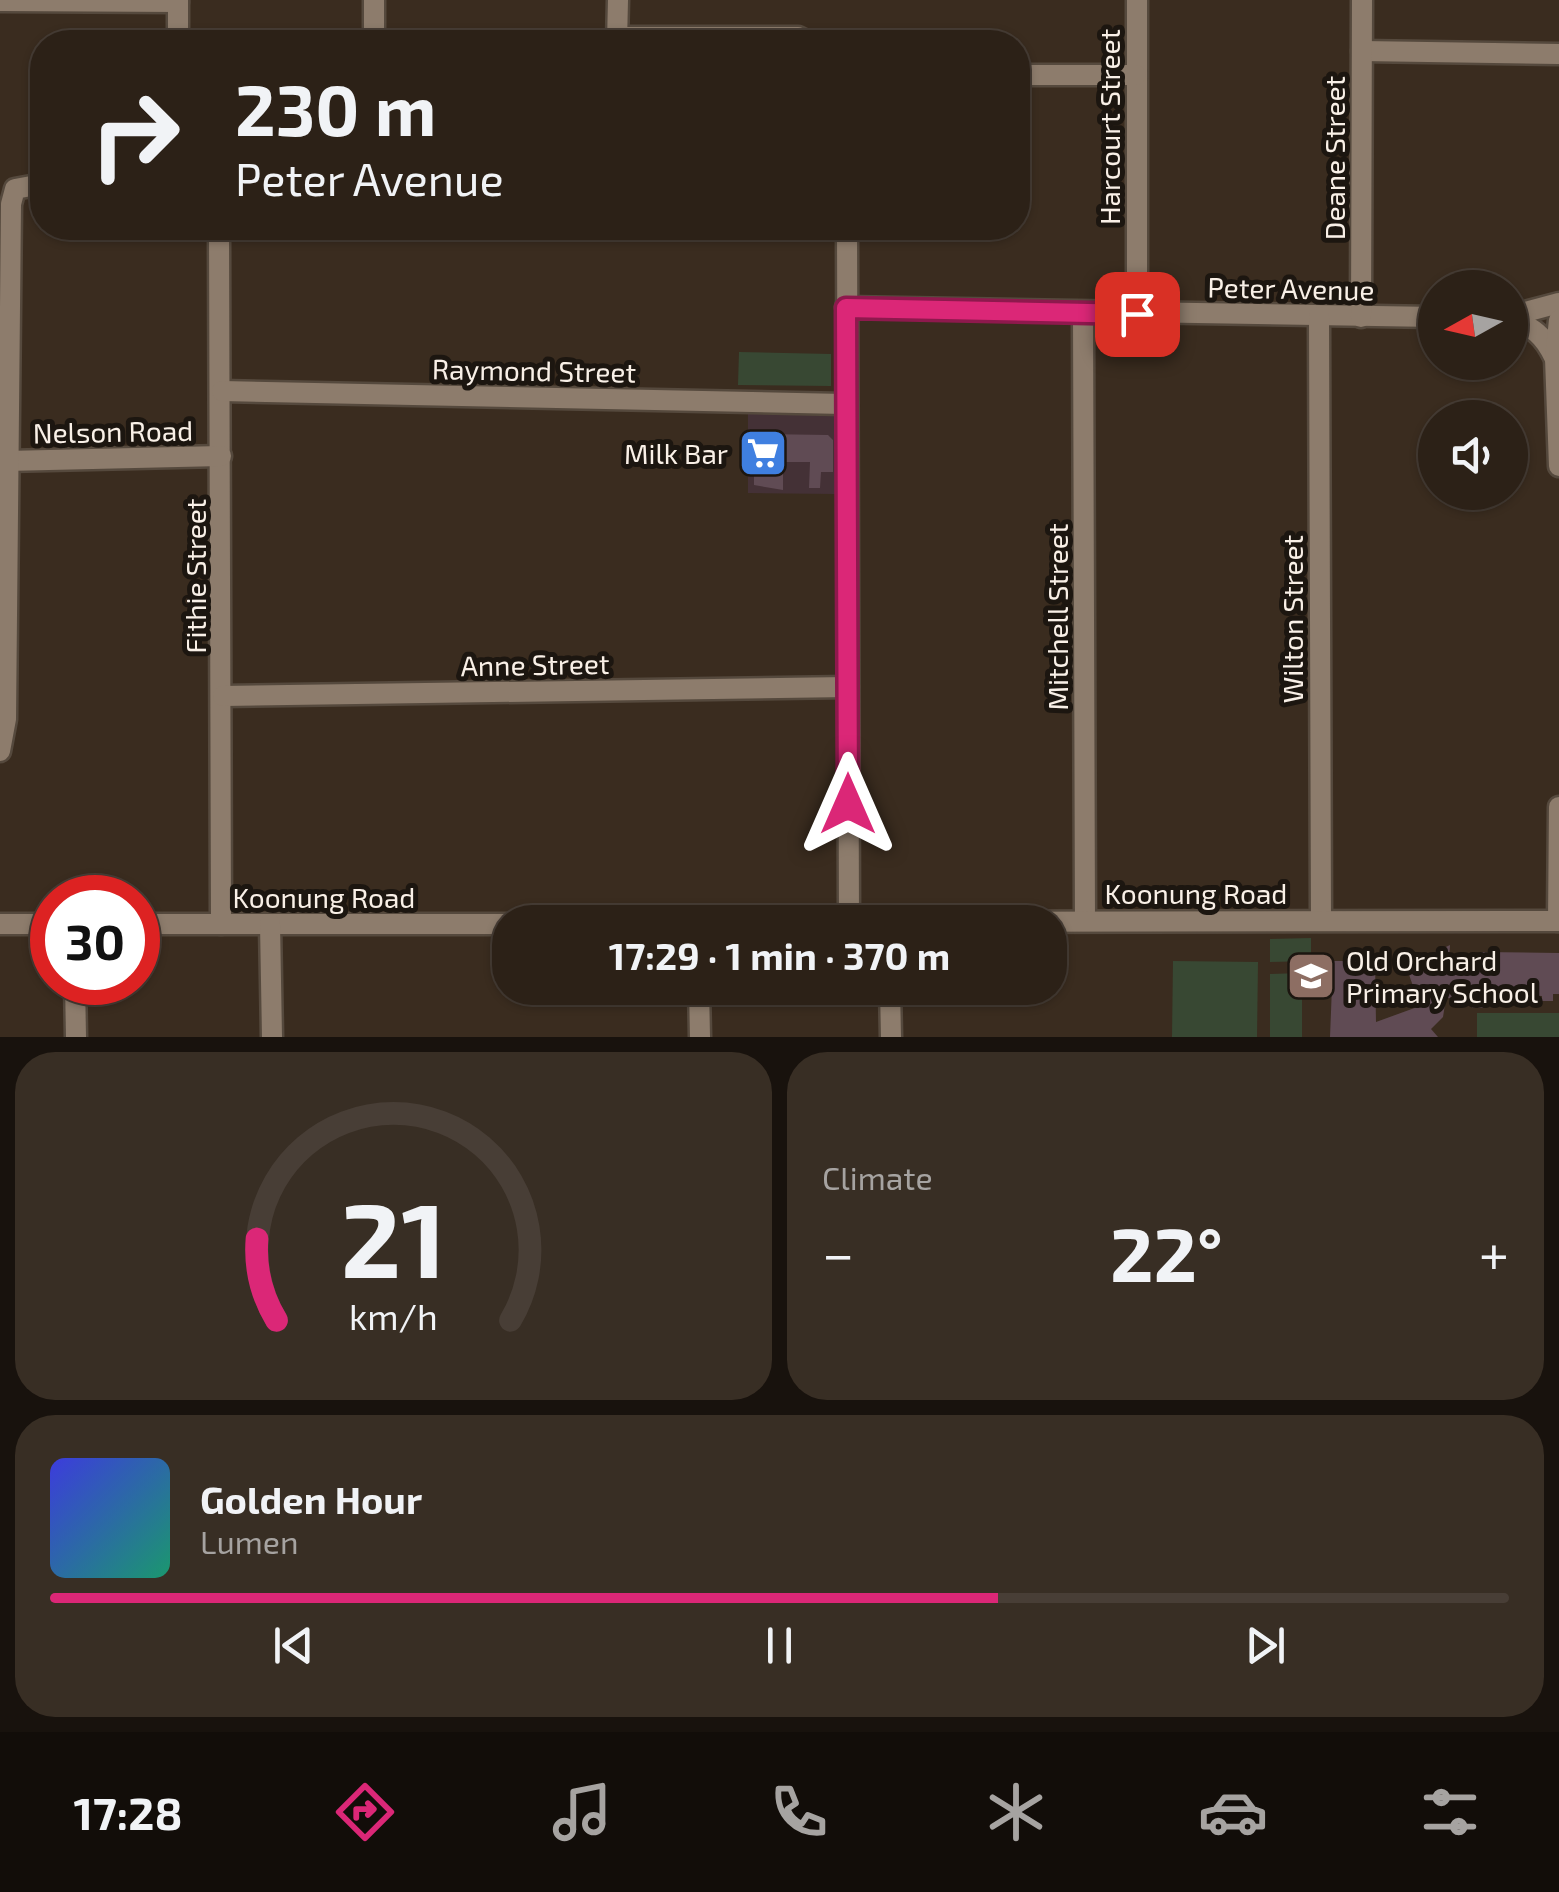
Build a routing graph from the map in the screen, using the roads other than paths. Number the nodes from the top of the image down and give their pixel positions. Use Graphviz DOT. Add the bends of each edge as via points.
graph roads {
  1 [pos="374,0"];
  2 [pos="618,0"];
  3 [pos="1137,0"];
  4 [pos="1362,0"];
  5 [pos="1,1"];
  6 [pos="178,1"];
  7 [pos="178,30"];
  8 [pos="374,30"];
  9 [pos="617,30"];
  10 [pos="1362,51"];
  11 [pos="1559,54"];
  12 [pos="1030,75"];
  13 [pos="1136,75"];
  14 [pos="30,186"];
  15 [pos="220,240"];
  16 [pos="847,240"];
  17 [pos="1559,304"];
  18 [pos="846,308"];
  19 [pos="1528,313"];
  20 [pos="1083,314"];
  21 [pos="1137,314"];
  22 [pos="1319,317"];
  23 [pos="1360,317"];
  24 [pos="1418,317"];
  25 [pos="1559,320"];
  26 [pos="1528,328"];
  27 [pos="1555,358"];
  28 [pos="222,391"];
  29 [pos="844,404"];
  30 [pos="222,456"];
  31 [pos="6,460"];
  32 [pos="1559,466"];
  33 [pos="848,687"];
  34 [pos="223,696"];
  35 [pos="0,751"];
  36 [pos="1559,807"];
  37 [pos="849,905"];
  38 [pos="1321,920"];
  39 [pos="1558,920"];
  40 [pos="1067,921"];
  41 [pos="1085,921"];
  42 [pos="0,924"];
  43 [pos="30,924"];
  44 [pos="160,924"];
  45 [pos="221,924"];
  46 [pos="270,924"];
  47 [pos="492,924"];
  48 [pos="76,1005"];
  49 [pos="700,1005"];
  50 [pos="890,1005"];
  51 [pos="76,1037"];
  52 [pos="272,1037"];
  53 [pos="700,1037"];
  54 [pos="891,1037"];
  1 -- 8 [label="street"];
  2 -- 9 [label="street"];
  3 -- 13 [label="street, Harcourt Street"];
  4 -- 10 [label="street, Deane Street"];
  5 -- 6 [label="street"];
  6 -- 7 [label="street"];
  10 -- 11 [label="street"];
  10 -- 23 [label="street, Deane Street"];
  12 -- 13 [label="street"];
  13 -- 21 [label="street, Harcourt Street"];
  14 -- 31 [label="street" via="15,189 11,204"];
  15 -- 28 [label="street, Fithie Street"];
  16 -- 18 [label="street"];
  17 -- 19 [label="street"];
  18 -- 20 [label="street, Peter Avenue"];
  18 -- 29 [label="street"];
  20 -- 21 [label="street, Peter Avenue"];
  20 -- 41 [label="street, Mitchell Street"];
  21 -- 22 [label="street, Peter Avenue"];
  22 -- 23 [label="street, Peter Avenue"];
  22 -- 38 [label="street, Wilton Street"];
  23 -- 24 [label="street, Peter Avenue"];
  25 -- 27 [label="street"];
  26 -- 27 [label="street" via="1545,338"];
  27 -- 32 [label="street"];
  28 -- 29 [label="street, Raymond Street"];
  28 -- 30 [label="street, Fithie Street"];
  29 -- 33 [label="street"];
  30 -- 31 [label="street, Nelson Road"];
  30 -- 34 [label="street, Fithie Street"];
  31 -- 35 [label="street" via="6,719"];
  33 -- 34 [label="street, Anne Street"];
  33 -- 37 [label="street"];
  34 -- 45 [label="street, Fithie Street"];
  36 -- 39 [label="street"];
  38 -- 39 [label="street, Koonung Road"];
  38 -- 41 [label="street, Koonung Road"];
  40 -- 41 [label="street, Koonung Road"];
  42 -- 43 [label="street"];
  44 -- 45 [label="street, Koonung Road"];
  45 -- 46 [label="street, Koonung Road"];
  46 -- 47 [label="street, Koonung Road"];
  46 -- 52 [label="street"];
  48 -- 51 [label="street"];
  49 -- 53 [label="street"];
  50 -- 54 [label="street"];
}
